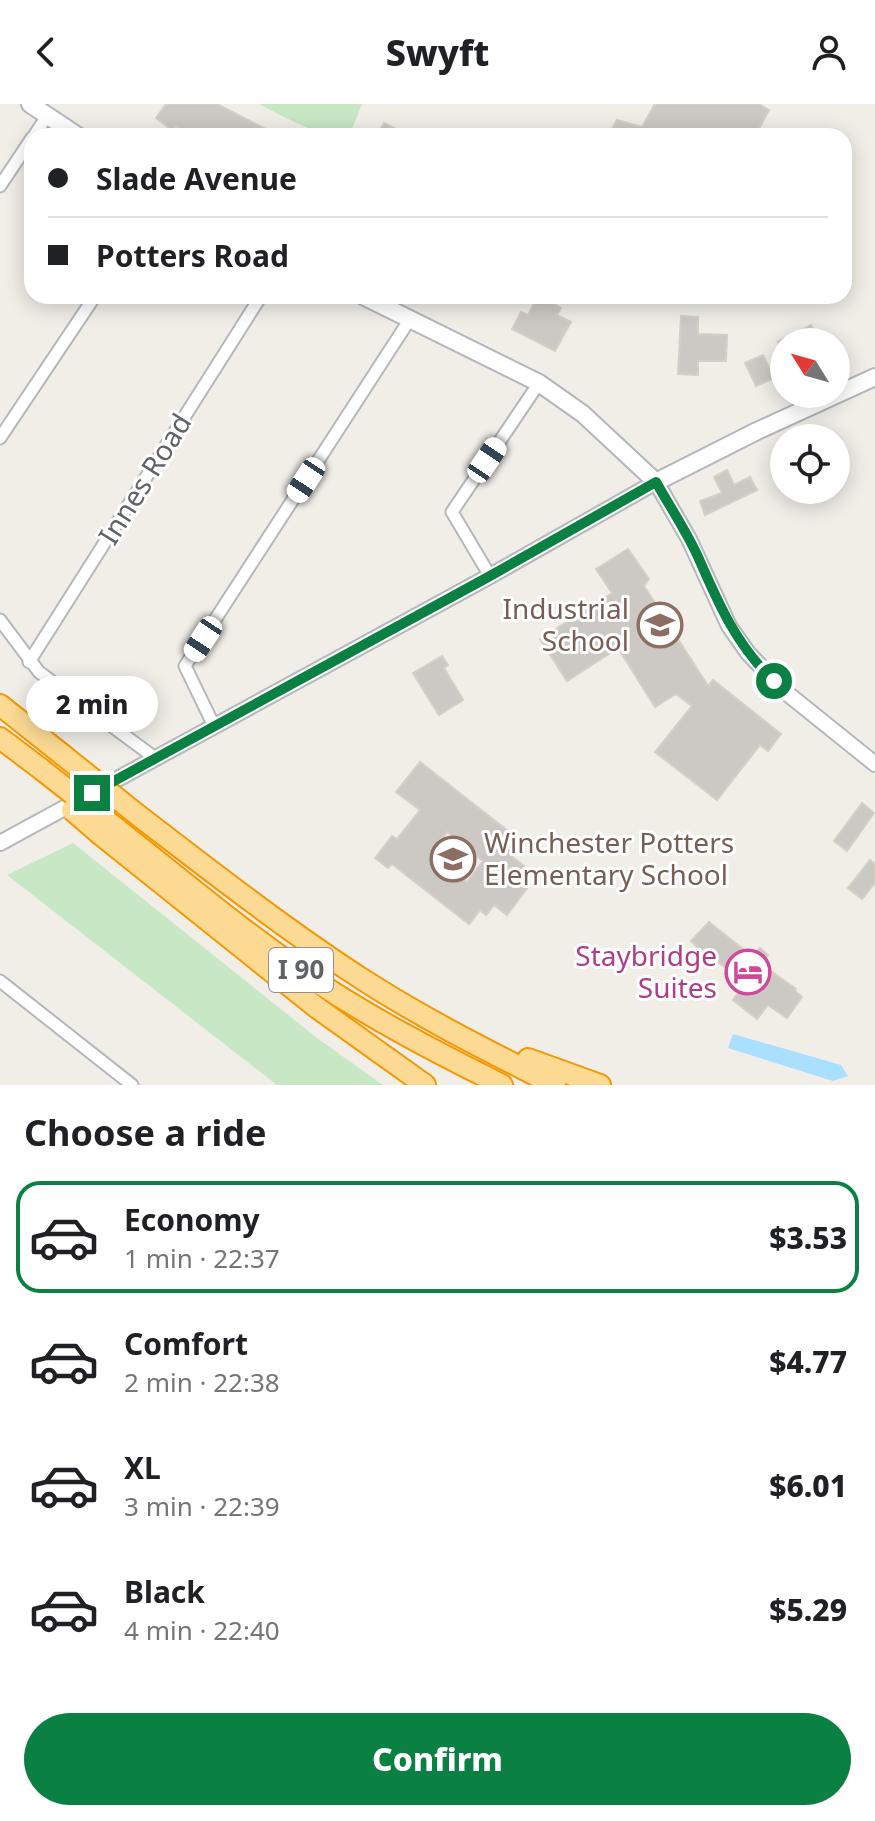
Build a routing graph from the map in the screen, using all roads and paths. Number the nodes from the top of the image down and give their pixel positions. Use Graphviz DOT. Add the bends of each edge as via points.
graph roads {
  1 [pos="30,104"];
  2 [pos="47,116"];
  3 [pos="39,128"];
  4 [pos="66,128"];
  5 [pos="24,150"];
  6 [pos="0,186"];
  7 [pos="90,304"];
  8 [pos="256,304"];
  9 [pos="379,304"];
  10 [pos="410,319"];
  11 [pos="875,377"];
  12 [pos="539,383"];
  13 [pos="0,438"];
  14 [pos="656,482"];
  15 [pos="490,576"];
  16 [pos="0,620"];
  17 [pos="29,662"];
  18 [pos="0,705"];
  19 [pos="214,726"];
  20 [pos="0,738"];
  21 [pos="0,752"];
  22 [pos="155,758"];
  23 [pos="875,764"];
  24 [pos="34,772"];
  25 [pos="109,832"];
  26 [pos="0,843"];
  27 [pos="0,981"];
  28 [pos="438,1025"];
  29 [pos="132,1085"];
  30 [pos="425,1085"];
  31 [pos="502,1085"];
  32 [pos="555,1085"];
  33 [pos="600,1085"];
  1 -- 2 [label="main road"];
  2 -- 3 [label="street"];
  2 -- 4 [label="main road"];
  5 -- 6 [label="street"];
  7 -- 13 [label="street"];
  8 -- 17 [label="street, Innes Road"];
  9 -- 10 [label="main road"];
  10 -- 12 [label="main road"];
  10 -- 19 [label="street" via="185,666"];
  11 -- 14 [label="main road"];
  12 -- 14 [label="main road" via="583,414"];
  12 -- 15 [label="street" via="452,512"];
  14 -- 15 [label="street"];
  14 -- 23 [label="street" via="748,653 783,690"];
  15 -- 19 [label="street"];
  16 -- 17 [label="street"];
  17 -- 22 [label="street"];
  18 -- 28 [label="highway, I 90, bridge" via="286,927"];
  19 -- 22 [label="street"];
  20 -- 24 [label="highway"];
  21 -- 24 [label="highway"];
  22 -- 26 [label="street"];
  24 -- 25 [label="highway, bridge"];
  25 -- 30 [label="highway" via="316,1007"];
  25 -- 31 [label="highway, I 90" via="320,984"];
  27 -- 29 [label="street"];
  28 -- 32 [label="highway, I 90"];
  28 -- 33 [label="highway"];
}
